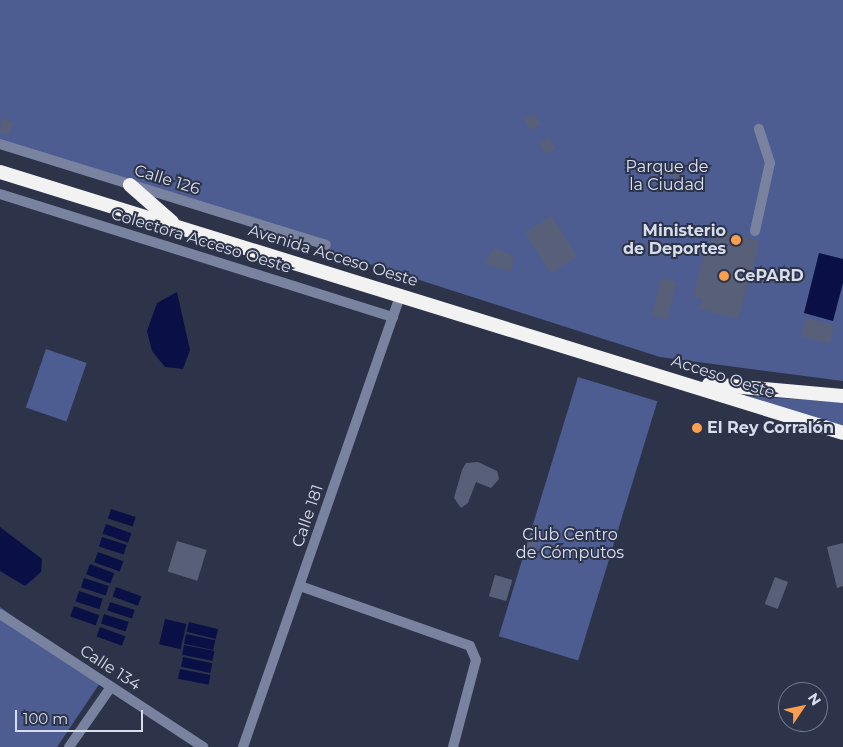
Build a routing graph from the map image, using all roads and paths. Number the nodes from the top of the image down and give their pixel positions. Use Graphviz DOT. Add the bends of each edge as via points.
graph roads {
  1 [pos="759,129"];
  2 [pos="0,144"];
  3 [pos="0,172"];
  4 [pos="130,185"];
  5 [pos="0,194"];
  6 [pos="176,226"];
  7 [pos="755,231"];
  8 [pos="326,245"];
  9 [pos="400,295"];
  10 [pos="393,317"];
  11 [pos="656,374"];
  12 [pos="843,396"];
  13 [pos="843,433"];
  14 [pos="300,586"];
  15 [pos="0,614"];
  16 [pos="111,687"];
  17 [pos="69,747"];
  18 [pos="203,747"];
  19 [pos="243,747"];
  20 [pos="453,747"];
  1 -- 7 [label="street" via="770,163"];
  2 -- 4 [label="street, Calle 126"];
  3 -- 6 [label="highway, Avenida Acceso Oeste"];
  4 -- 6 [label="highway"];
  4 -- 8 [label="street, Calle 126"];
  5 -- 10 [label="street, Colectora Acceso Oeste"];
  6 -- 9 [label="highway, Avenida Acceso Oeste"];
  9 -- 10 [label="street, Calle 181"];
  9 -- 11 [label="highway, Avenida Acceso Oeste"];
  10 -- 14 [label="street, Calle 181"];
  11 -- 12 [label="highway, Acceso Oeste" via="737,389"];
  11 -- 13 [label="highway, Acceso Oeste"];
  14 -- 19 [label="street, Calle 181"];
  14 -- 20 [label="street" via="470,646 476,660"];
  15 -- 16 [label="street, Calle 134"];
  16 -- 17 [label="street"];
  16 -- 18 [label="street, Calle 134"];
}
